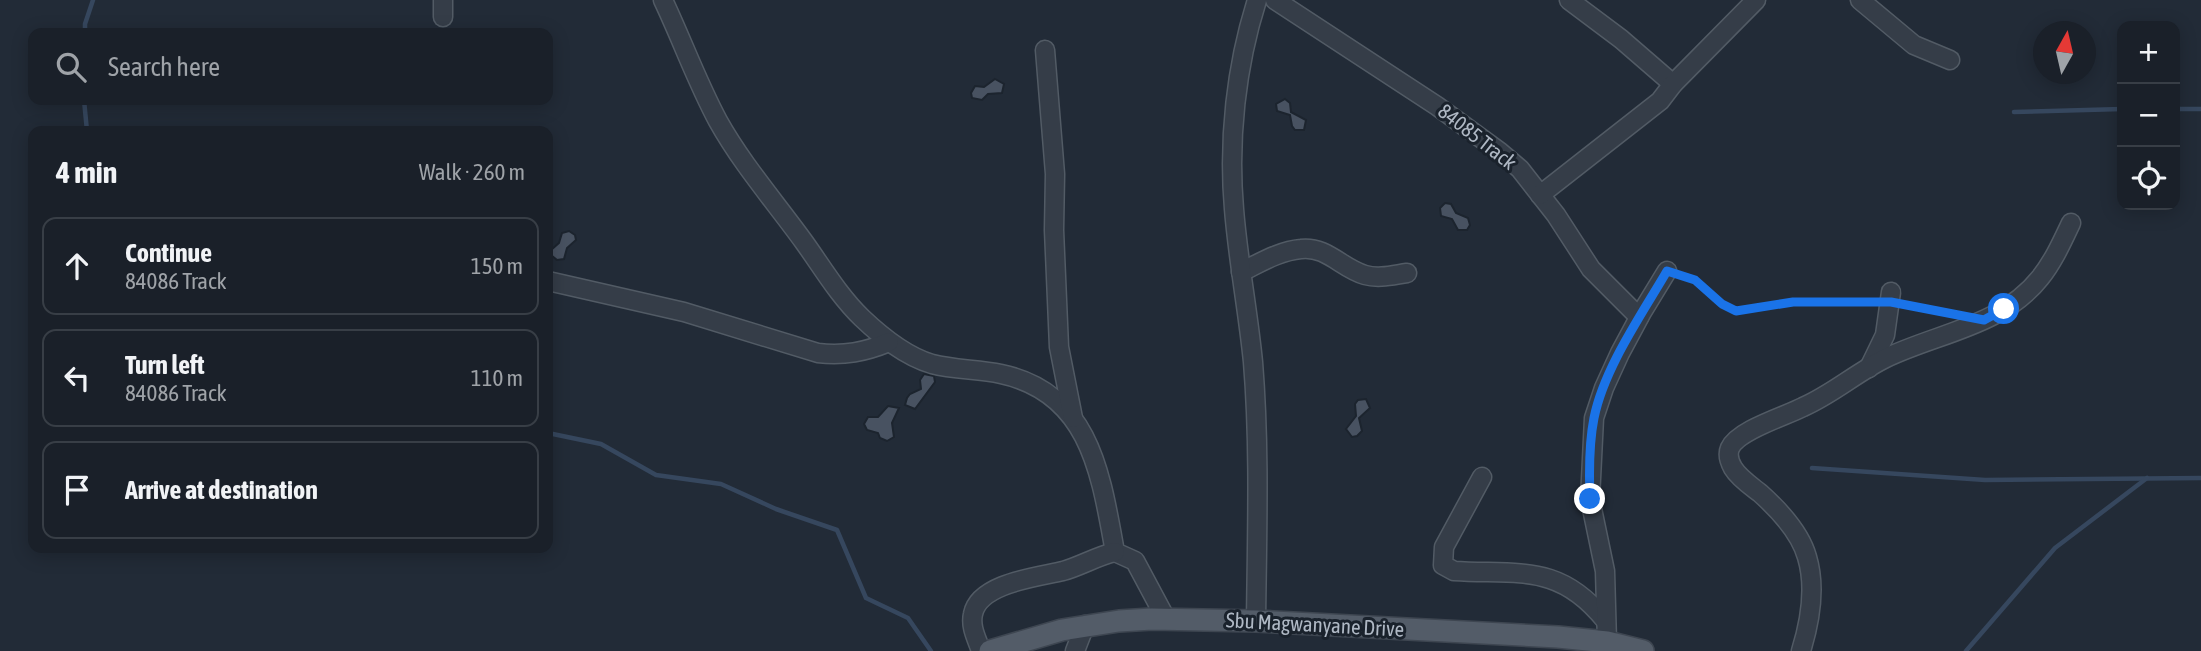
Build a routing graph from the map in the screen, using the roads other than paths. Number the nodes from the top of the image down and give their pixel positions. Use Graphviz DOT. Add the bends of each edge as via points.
graph roads {
  1 [pos="663,0"];
  2 [pos="1257,0"];
  3 [pos="1275,0"];
  4 [pos="1570,0"];
  5 [pos="1756,0"];
  6 [pos="1871,3"];
  7 [pos="1045,50"];
  8 [pos="1950,60"];
  9 [pos="1673,84"];
  10 [pos="1540,195"];
  11 [pos="2071,223"];
  12 [pos="1667,271"];
  13 [pos="1241,272"];
  14 [pos="1407,273"];
  15 [pos="553,282"];
  16 [pos="1891,297"];
  17 [pos="1639,317"];
  18 [pos="888,342"];
  19 [pos="1869,368"];
  20 [pos="1073,418"];
  21 [pos="1482,477"];
  22 [pos="1115,552"];
  23 [pos="1166,619"];
  24 [pos="1605,620"];
  25 [pos="1256,621"];
  26 [pos="1085,625"];
  27 [pos="1607,642"];
  28 [pos="1804,650"];
  29 [pos="981,651"];
  30 [pos="990,651"];
  31 [pos="1075,651"];
  32 [pos="1643,651"];
  1 -- 18 [label="street" via="730,140 849,304"];
  2 -- 13 [label="street" via="1232,133 1233,207"];
  3 -- 10 [label="street, 84085 Track" via="1470,128 1520,169"];
  4 -- 9 [label="street"];
  5 -- 9 [label="street"];
  6 -- 8 [label="street" via="1914,45"];
  7 -- 20 [label="street" via="1055,174 1059,347"];
  9 -- 10 [label="street" via="1644,115"];
  10 -- 17 [label="street, 84085 Track" via="1591,269"];
  11 -- 19 [label="street" via="2052,262 2015,303"];
  12 -- 17 [label="street"];
  13 -- 14 [label="street" via="1303,248 1326,253 1368,276"];
  13 -- 25 [label="street" via="1258,433"];
  15 -- 18 [label="street" via="695,315 818,353 863,352"];
  16 -- 19 [label="street" via="1885,335"];
  17 -- 24 [label="street" via="1594,418 1590,499 1605,571"];
  18 -- 20 [label="street" via="931,363 1016,378 1060,404"];
  19 -- 28 [label="street" via="1806,406 1743,436 1728,452 1734,471 1790,524 1807,556 1811,609"];
  20 -- 22 [label="street" via="1097,464"];
  21 -- 24 [label="street" via="1444,547 1443,565 1454,570 1554,579 1577,592"];
  22 -- 23 [label="street" via="1135,561"];
  22 -- 29 [label="street" via="986,595 973,614"];
  23 -- 25 [label="main road, Sbu Magwanyane Drive"];
  23 -- 26 [label="main road, Sbu Magwanyane Drive"];
  24 -- 27 [label="street"];
  25 -- 27 [label="main road, Sbu Magwanyane Drive"];
  26 -- 30 [label="main road, Sbu Magwanyane Drive"];
  26 -- 31 [label="street"];
  27 -- 32 [label="main road, Sbu Magwanyane Drive"];
}
